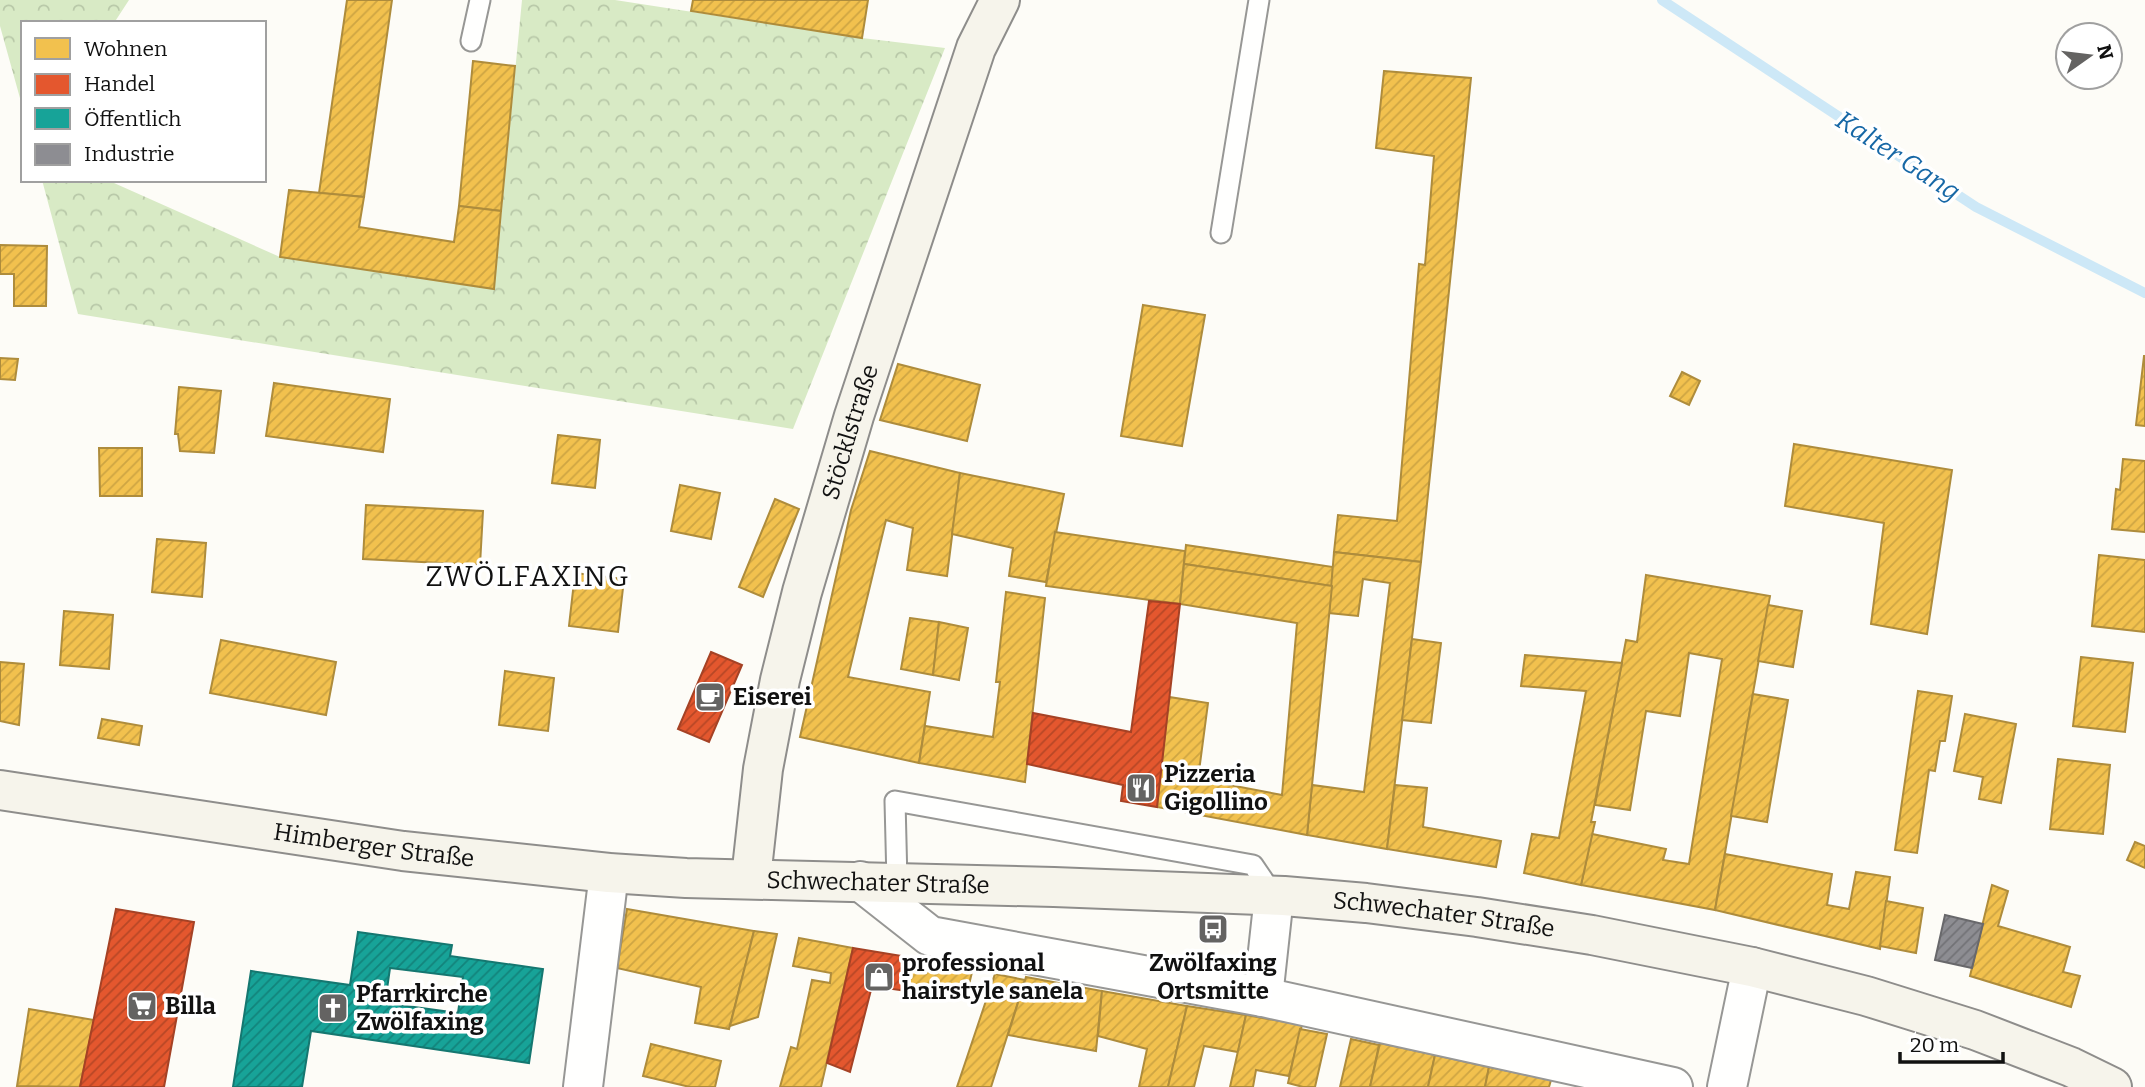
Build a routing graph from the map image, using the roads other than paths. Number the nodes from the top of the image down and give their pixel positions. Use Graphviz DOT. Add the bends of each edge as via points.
graph roads {
  1 [pos="480,0"];
  2 [pos="1000,0"];
  3 [pos="1259,0"];
  4 [pos="471,41"];
  5 [pos="1220,233"];
  6 [pos="0,790"];
  7 [pos="609,873"];
  8 [pos="751,878"];
  9 [pos="878,881"];
  10 [pos="1274,896"];
  11 [pos="1752,967"];
  12 [pos="1263,997"];
  13 [pos="583,1087"];
  14 [pos="1673,1087"];
  15 [pos="1727,1087"];
  16 [pos="2112,1087"];
  1 -- 4 [label="lane"];
  2 -- 8 [label="main road, Stöcklstraße" via="976,48 854,415 802,592 763,769"];
  3 -- 5 [label="lane"];
  6 -- 7 [label="main road, Himberger Straße" via="403,850"];
  7 -- 8 [label="main road, Himberger Straße"];
  7 -- 13 [label="street"];
  8 -- 9 [label="main road, Schwechater Straße"];
  9 -- 10 [label="main road, Schwechater Straße"];
  9 -- 10 [label="lane" via="895,801 1253,865"];
  9 -- 12 [label="street" via="930,936"];
  10 -- 11 [label="main road, Schwechater Straße" via="1502,921"];
  10 -- 12 [label="street"];
  11 -- 15 [label="street"];
  11 -- 16 [label="main road, Schwechater Straße" via="1975,1030"];
  12 -- 14 [label="street"];
}
